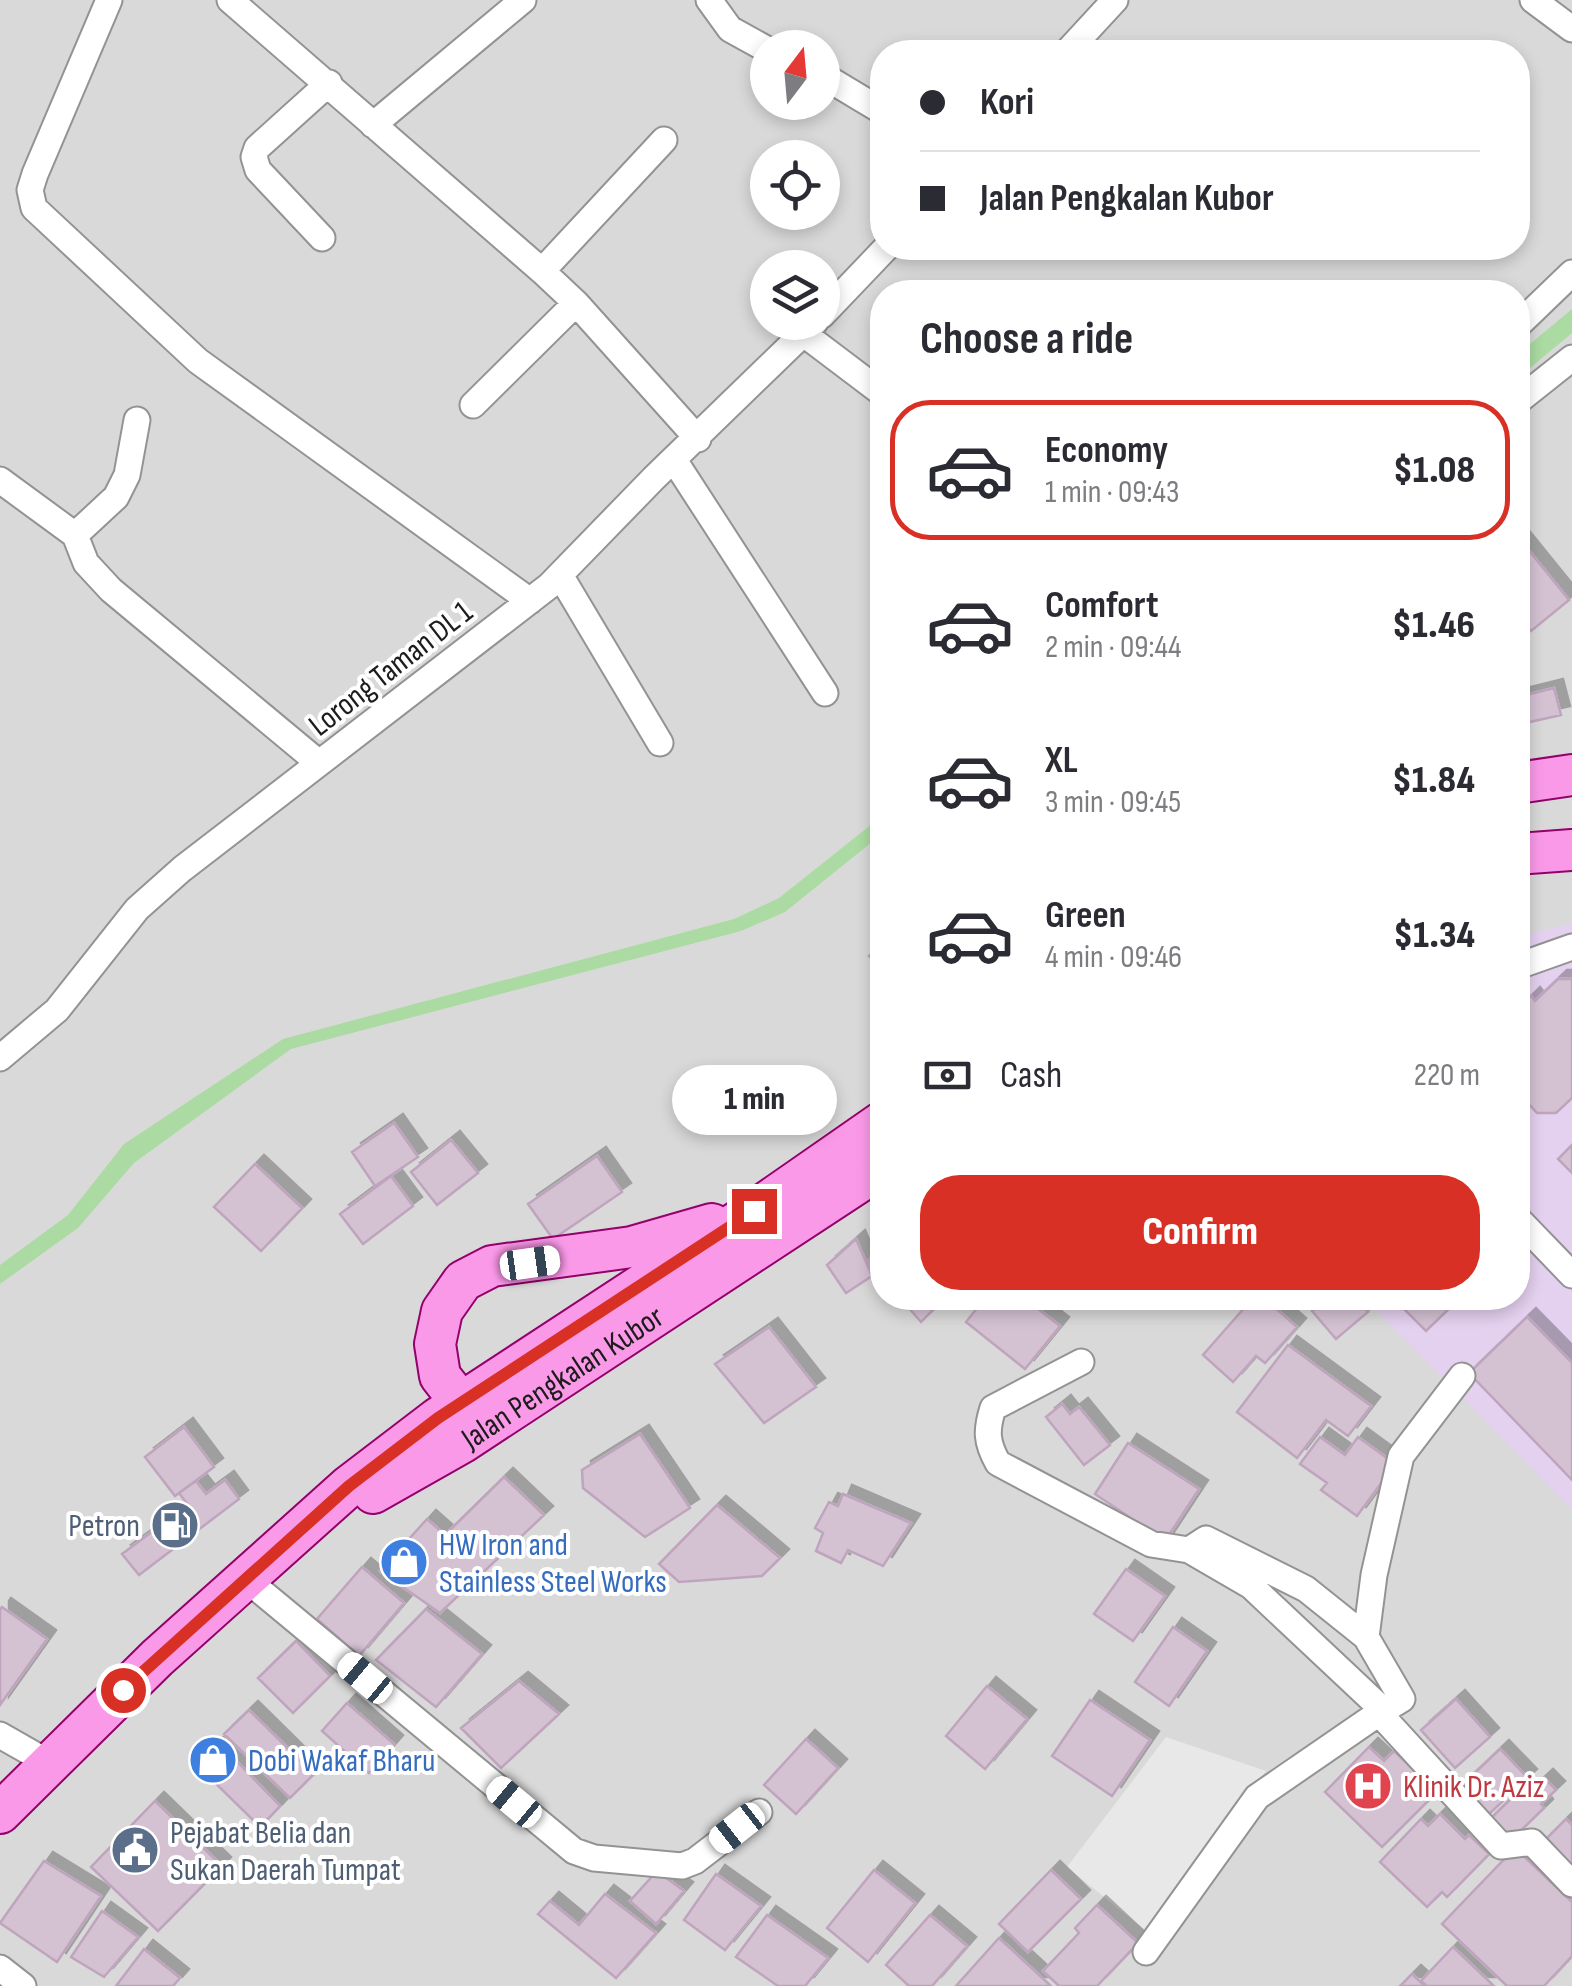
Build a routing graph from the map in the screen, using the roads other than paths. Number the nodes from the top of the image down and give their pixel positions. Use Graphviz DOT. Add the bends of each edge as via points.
graph roads {
  1 [pos="109,0"];
  2 [pos="230,0"];
  3 [pos="523,0"];
  4 [pos="710,0"];
  5 [pos="1115,0"];
  6 [pos="1534,0"];
  7 [pos="1572,29"];
  8 [pos="750,40"];
  9 [pos="1078,40"];
  10 [pos="840,82"];
  11 [pos="328,83"];
  12 [pos="870,103"];
  13 [pos="373,125"];
  14 [pos="664,140"];
  15 [pos="322,238"];
  16 [pos="875,260"];
  17 [pos="542,271"];
  18 [pos="1572,273"];
  19 [pos="840,296"];
  20 [pos="576,303"];
  21 [pos="1530,313"];
  22 [pos="798,340"];
  23 [pos="823,340"];
  24 [pos="1572,358"];
  25 [pos="870,382"];
  26 [pos="1530,391"];
  27 [pos="473,405"];
  28 [pos="136,420"];
  29 [pos="698,439"];
  30 [pos="674,460"];
  31 [pos="0,480"];
  32 [pos="75,535"];
  33 [pos="560,575"];
  34 [pos="530,601"];
  35 [pos="825,693"];
  36 [pos="660,744"];
  37 [pos="319,763"];
  38 [pos="1572,778"];
  39 [pos="1530,782"];
  40 [pos="1572,839"];
  41 [pos="1572,850"];
  42 [pos="1530,851"];
  43 [pos="1530,853"];
  44 [pos="1572,947"];
  45 [pos="1530,962"];
  46 [pos="0,1058"];
  47 [pos="870,1130"];
  48 [pos="870,1175"];
  49 [pos="754,1211"];
  50 [pos="1530,1231"];
  51 [pos="1572,1275"];
  52 [pos="1081,1362"];
  53 [pos="1462,1376"];
  54 [pos="460,1403"];
  55 [pos="504,1415"];
  56 [pos="292,1540"];
  57 [pos="1188,1550"];
  58 [pos="246,1579"];
  59 [pos="1366,1637"];
  60 [pos="1381,1712"];
  61 [pos="0,1736"];
  62 [pos="49,1763"];
  63 [pos="758,1812"];
  64 [pos="0,1813"];
  65 [pos="1572,1884"];
  66 [pos="1146,1952"];
  67 [pos="0,1968"];
  68 [pos="24,1986"];
  1 -- 34 [label="street" via="35,174 34,208 198,362"];
  2 -- 11 [label="street"];
  3 -- 13 [label="street"];
  4 -- 8 [label="street" via="730,29"];
  5 -- 9 [label="street"];
  6 -- 7 [label="street"];
  10 -- 12 [label="street"];
  11 -- 13 [label="street"];
  11 -- 15 [label="street" via="254,157 258,170"];
  13 -- 17 [label="street"];
  14 -- 17 [label="street"];
  16 -- 19 [label="street"];
  17 -- 20 [label="street"];
  18 -- 21 [label="street"];
  20 -- 27 [label="street"];
  20 -- 29 [label="street"];
  22 -- 29 [label="street, Lorong Taman DL 1"];
  23 -- 25 [label="street"];
  24 -- 26 [label="street"];
  28 -- 32 [label="street" via="128,476"];
  29 -- 30 [label="street, Lorong Taman DL 1"];
  30 -- 33 [label="street, Lorong Taman DL 1"];
  30 -- 35 [label="street"];
  31 -- 32 [label="street"];
  32 -- 37 [label="street" via="86,563 112,590"];
  33 -- 34 [label="street, Lorong Taman DL 1"];
  33 -- 36 [label="street"];
  34 -- 37 [label="street, Lorong Taman DL 1"];
  37 -- 46 [label="street, Lorong Taman DL 1" via="137,909 56,1010"];
  38 -- 39 [label="main road"];
  40 -- 42 [label="main road"];
  41 -- 43 [label="main road"];
  44 -- 45 [label="street"];
  47 -- 49 [label="main road, Jalan Pengkalan Kubor"];
  48 -- 55 [label="main road, Jalan Pengkalan Kubor"];
  49 -- 54 [label="main road, Jalan Pengkalan Kubor"];
  49 -- 54 [label="main road" via="632,1248 492,1266 463,1280 442,1310 435,1344 440,1376"];
  50 -- 51 [label="street"];
  52 -- 57 [label="street" via="993,1408 986,1430 998,1463 1151,1544"];
  53 -- 59 [label="street" via="1401,1456"];
  54 -- 55 [label="main road"];
  54 -- 56 [label="main road, Jalan Pengkalan Kubor" via="349,1486"];
  55 -- 56 [label="main road, Jalan Pengkalan Kubor"];
  56 -- 58 [label="main road"];
  57 -- 59 [label="street" via="1206,1538 1306,1589"];
  57 -- 60 [label="street" via="1252,1586"];
  58 -- 62 [label="main road"];
  58 -- 63 [label="street" via="574,1852 682,1866"];
  59 -- 60 [label="street" via="1402,1699"];
  60 -- 65 [label="street" via="1501,1846 1532,1842"];
  60 -- 66 [label="street" via="1258,1797"];
  61 -- 62 [label="street"];
  62 -- 64 [label="main road"];
  67 -- 68 [label="street"];
}
